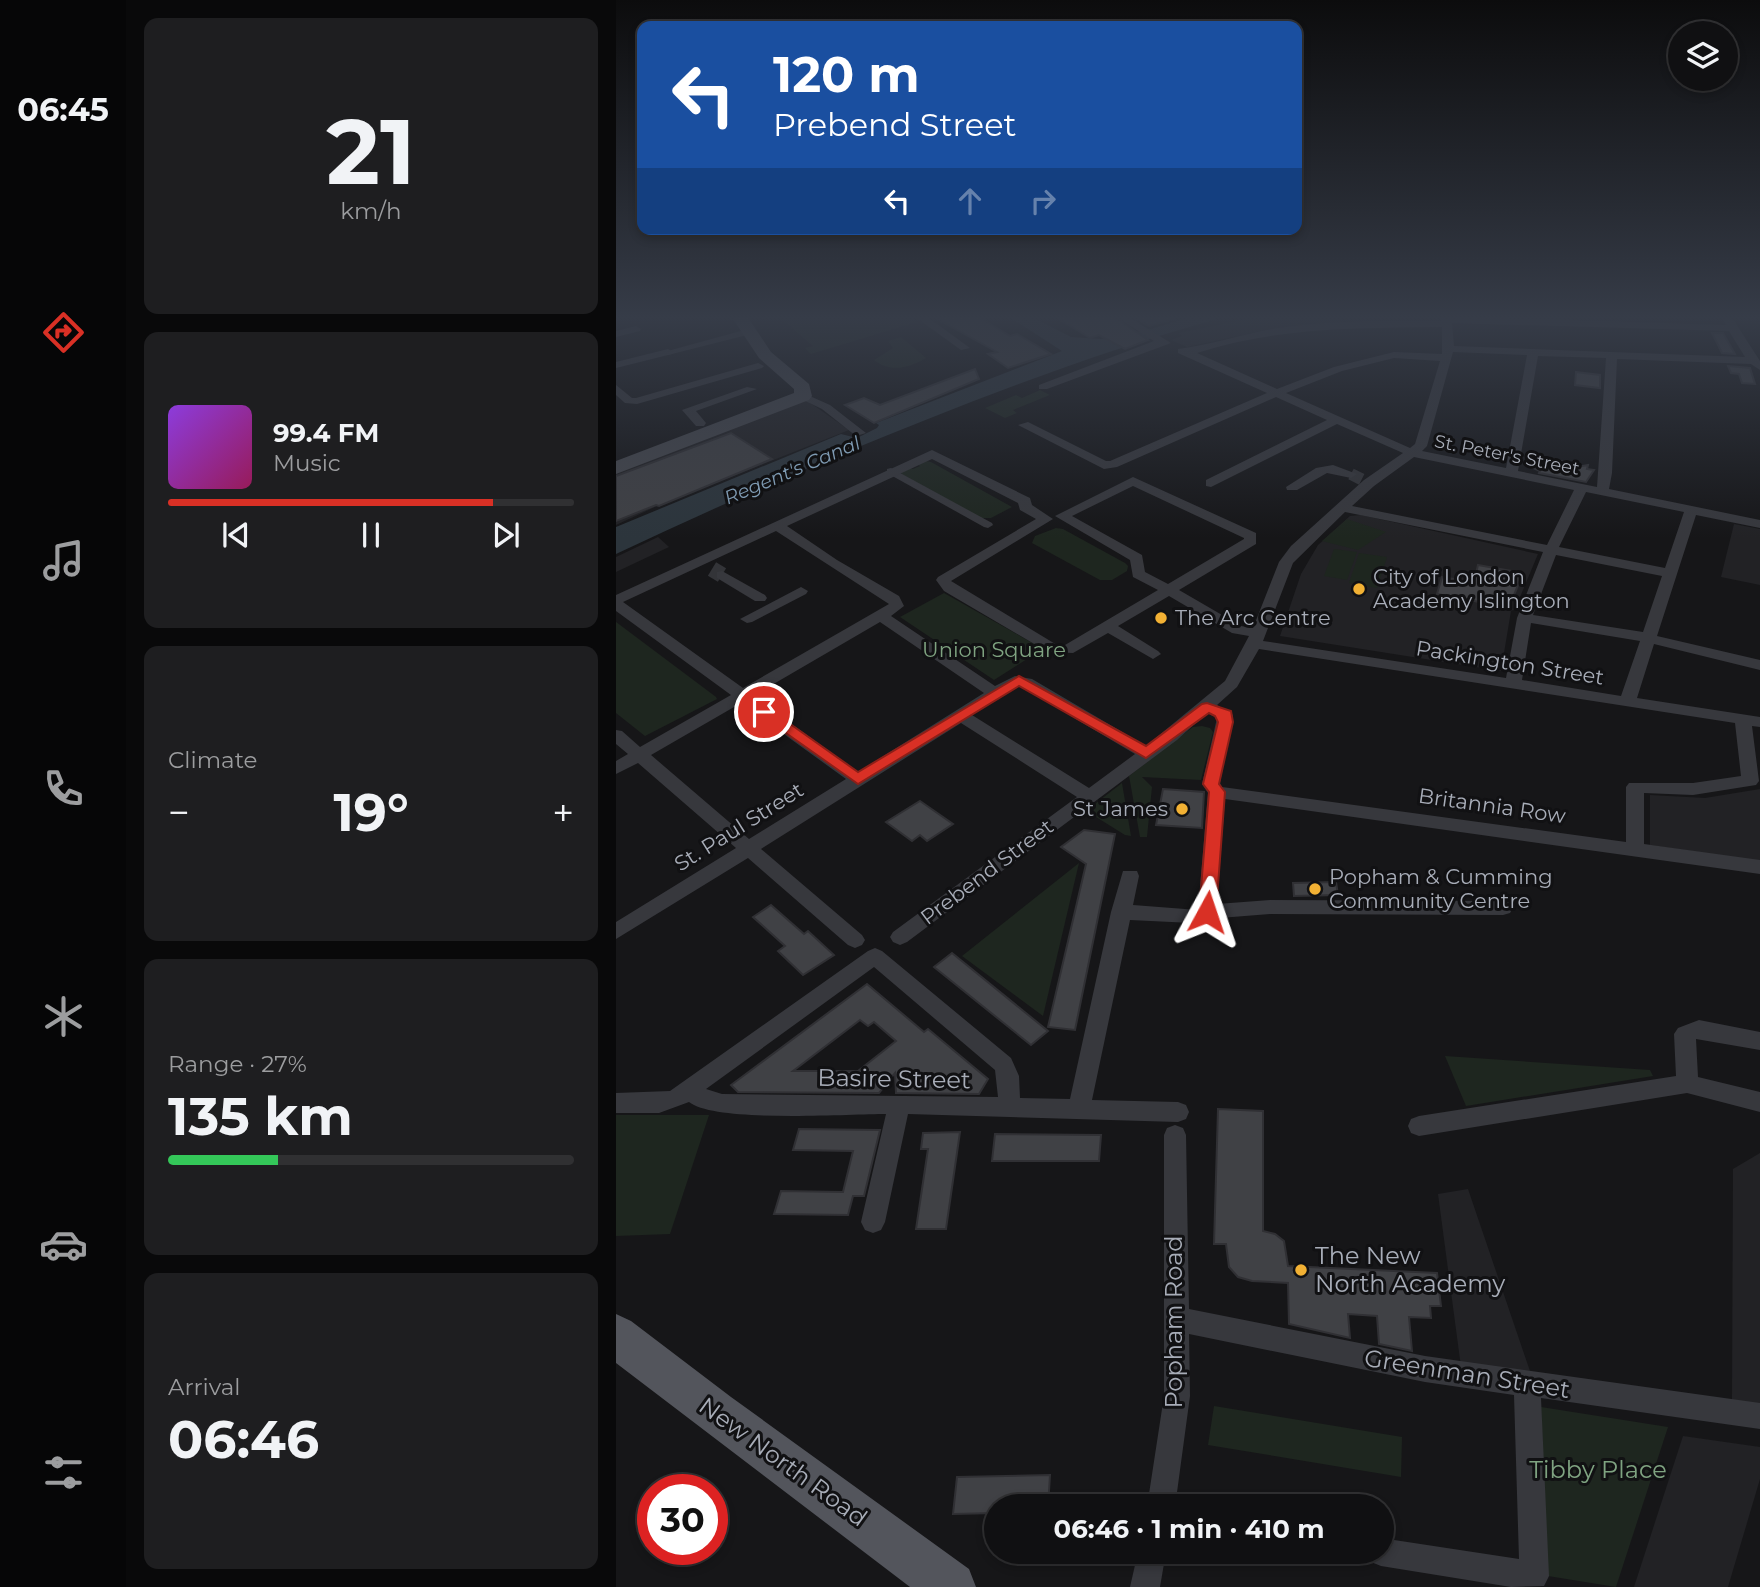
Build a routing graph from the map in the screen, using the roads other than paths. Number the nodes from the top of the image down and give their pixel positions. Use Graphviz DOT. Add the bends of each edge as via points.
graph roads {
  1 [pos="618,390"];
  2 [pos="673,390"];
  3 [pos="696,390"];
  4 [pos="748,390"];
  5 [pos="803,390"];
  6 [pos="1269,390"];
  7 [pos="1284,390"];
  8 [pos="1438,390"];
  9 [pos="1526,390"];
  10 [pos="1610,390"];
  11 [pos="1276,393"];
  12 [pos="803,396"];
  13 [pos="712,402"];
  14 [pos="1336,420"];
  15 [pos="701,423"];
  16 [pos="1024,425"];
  17 [pos="860,433"];
  18 [pos="1412,453"];
  19 [pos="616,468"];
  20 [pos="891,471"];
  21 [pos="1511,473"];
  22 [pos="1361,479"];
  23 [pos="1211,484"];
  24 [pos="1292,487"];
  25 [pos="1582,487"];
  26 [pos="1602,492"];
  27 [pos="1345,508"];
  28 [pos="1691,510"];
  29 [pos="782,522"];
  30 [pos="1760,524"];
  31 [pos="988,525"];
  32 [pos="1551,550"];
  33 [pos="698,560"];
  34 [pos="1671,574"];
  35 [pos="1167,590"];
  36 [pos="801,591"];
  37 [pos="616,602"];
  38 [pos="767,602"];
  39 [pos="882,616"];
  40 [pos="1524,618"];
  41 [pos="747,619"];
  42 [pos="1109,627"];
  43 [pos="1256,638"];
  44 [pos="1648,638"];
  45 [pos="1153,654"];
  46 [pos="1760,666"];
  47 [pos="1513,685"];
  48 [pos="994,693"];
  49 [pos="741,696"];
  50 [pos="1627,703"];
  51 [pos="1207,708"];
  52 [pos="960,715"];
  53 [pos="1752,721"];
  54 [pos="616,735"];
  55 [pos="1146,753"];
  56 [pos="639,755"];
  57 [pos="616,768"];
  58 [pos="858,779"];
  59 [pos="1217,792"];
  60 [pos="1089,796"];
  61 [pos="748,848"];
  62 [pos="1634,848"];
  63 [pos="1760,867"];
  64 [pos="1130,876"];
  65 [pos="1503,908"];
  66 [pos="1121,912"];
  67 [pos="1199,914"];
  68 [pos="616,932"];
  69 [pos="900,937"];
  70 [pos="855,940"];
  71 [pos="1760,1041"];
  72 [pos="1687,1084"];
  73 [pos="691,1090"];
  74 [pos="1760,1101"];
  75 [pos="616,1103"];
  76 [pos="899,1104"];
  77 [pos="1010,1108"];
  78 [pos="1079,1109"];
  79 [pos="1176,1124"];
  80 [pos="1419,1126"];
  81 [pos="873,1222"];
  82 [pos="1176,1319"];
  83 [pos="616,1336"];
  84 [pos="1527,1385"];
  85 [pos="1757,1416"];
  86 [pos="1163,1494"];
  87 [pos="1394,1554"];
  88 [pos="1149,1564"];
  89 [pos="951,1587"];
  90 [pos="1144,1587"];
  1 -- 2 [label="street" via="629,401 637,401"];
  3 -- 13 [label="street"];
  4 -- 13 [label="street"];
  5 -- 12 [label="main road"];
  6 -- 11 [label="street, St. Peter's Street"];
  7 -- 11 [label="street"];
  8 -- 18 [label="street" via="1421,446"];
  9 -- 21 [label="street"];
  10 -- 26 [label="street"];
  11 -- 14 [label="street, St. Peter's Street"];
  11 -- 16 [label="street" via="1104,465"];
  12 -- 17 [label="street"];
  12 -- 19 [label="main road"];
  13 -- 15 [label="street" via="688,410"];
  14 -- 18 [label="street, St. Peter's Street"];
  14 -- 23 [label="street"];
  18 -- 21 [label="street, St. Peter's Street"];
  18 -- 22 [label="street"];
  20 -- 29 [label="street"];
  20 -- 31 [label="street"];
  20 -- 42 [label="street" via="936,455 1025,500 1025,507 1046,519 943,580 949,588 1063,652"];
  21 -- 25 [label="street, St. Peter's Street"];
  22 -- 24 [label="street" via="1327,467"];
  22 -- 27 [label="street"];
  25 -- 26 [label="street, St. Peter's Street"];
  25 -- 32 [label="street"];
  26 -- 28 [label="street, St. Peter's Street"];
  27 -- 32 [label="street"];
  27 -- 43 [label="street, Prebend Street" via="1286,562"];
  28 -- 30 [label="street, St. Peter's Street"];
  28 -- 34 [label="street"];
  29 -- 33 [label="street"];
  29 -- 39 [label="street" via="897,602"];
  32 -- 34 [label="street"];
  32 -- 40 [label="street"];
  33 -- 37 [label="street"];
  33 -- 38 [label="street"];
  34 -- 44 [label="street"];
  35 -- 35 [label="street, Packington Street" via="1138,574 1137,558 1062,516 1133,481 1251,536 1251,541"];
  35 -- 42 [label="street"];
  35 -- 43 [label="street, Packington Street"];
  36 -- 38 [label="street"];
  37 -- 49 [label="street"];
  38 -- 41 [label="street"];
  39 -- 48 [label="street"];
  39 -- 49 [label="street"];
  40 -- 44 [label="street"];
  40 -- 47 [label="street"];
  42 -- 45 [label="street"];
  43 -- 47 [label="street, Packington Street"];
  43 -- 51 [label="street, Prebend Street" via="1231,684"];
  44 -- 46 [label="street"];
  44 -- 50 [label="street"];
  47 -- 50 [label="street, Packington Street"];
  48 -- 52 [label="street, St. Paul Street"];
  48 -- 55 [label="street" via="1019,680"];
  49 -- 56 [label="street"];
  49 -- 58 [label="street"];
  50 -- 53 [label="street, Packington Street"];
  51 -- 55 [label="street, Prebend Street"];
  51 -- 59 [label="street" via="1225,715 1211,784"];
  52 -- 58 [label="street, St. Paul Street"];
  52 -- 60 [label="street"];
  53 -- 62 [label="street" via="1750,780 1693,789 1635,787"];
  54 -- 56 [label="street"];
  55 -- 60 [label="street, Prebend Street"];
  56 -- 57 [label="street"];
  56 -- 61 [label="street"];
  58 -- 61 [label="street, St. Paul Street"];
  59 -- 62 [label="street, Britannia Row"];
  59 -- 67 [label="street"];
  60 -- 69 [label="street, Prebend Street"];
  61 -- 68 [label="street, St. Paul Street"];
  61 -- 70 [label="street"];
  62 -- 63 [label="street, Britannia Row"];
  64 -- 66 [label="street"];
  65 -- 67 [label="street" via="1282,907"];
  66 -- 67 [label="street"];
  66 -- 78 [label="street"];
  71 -- 72 [label="street" via="1699,1029 1685,1034"];
  72 -- 74 [label="street"];
  72 -- 80 [label="street"];
  73 -- 75 [label="street" via="668,1101"];
  73 -- 76 [label="street, Basire Street" via="709,1102 722,1104"];
  73 -- 77 [label="street" via="875,956 1003,1064"];
  76 -- 77 [label="street, Basire Street"];
  76 -- 81 [label="street"];
  77 -- 78 [label="street, Basire Street"];
  78 -- 79 [label="street, Basire Street"];
  79 -- 82 [label="street, Popham Road"];
  82 -- 84 [label="street, Greenman Street"];
  82 -- 86 [label="street, Popham Road" via="1177,1396"];
  83 -- 89 [label="main road, New North Road"];
  84 -- 85 [label="street, Greenman Street"];
  84 -- 87 [label="street" via="1534,1576"];
  88 -- 90 [label="street"];
}
